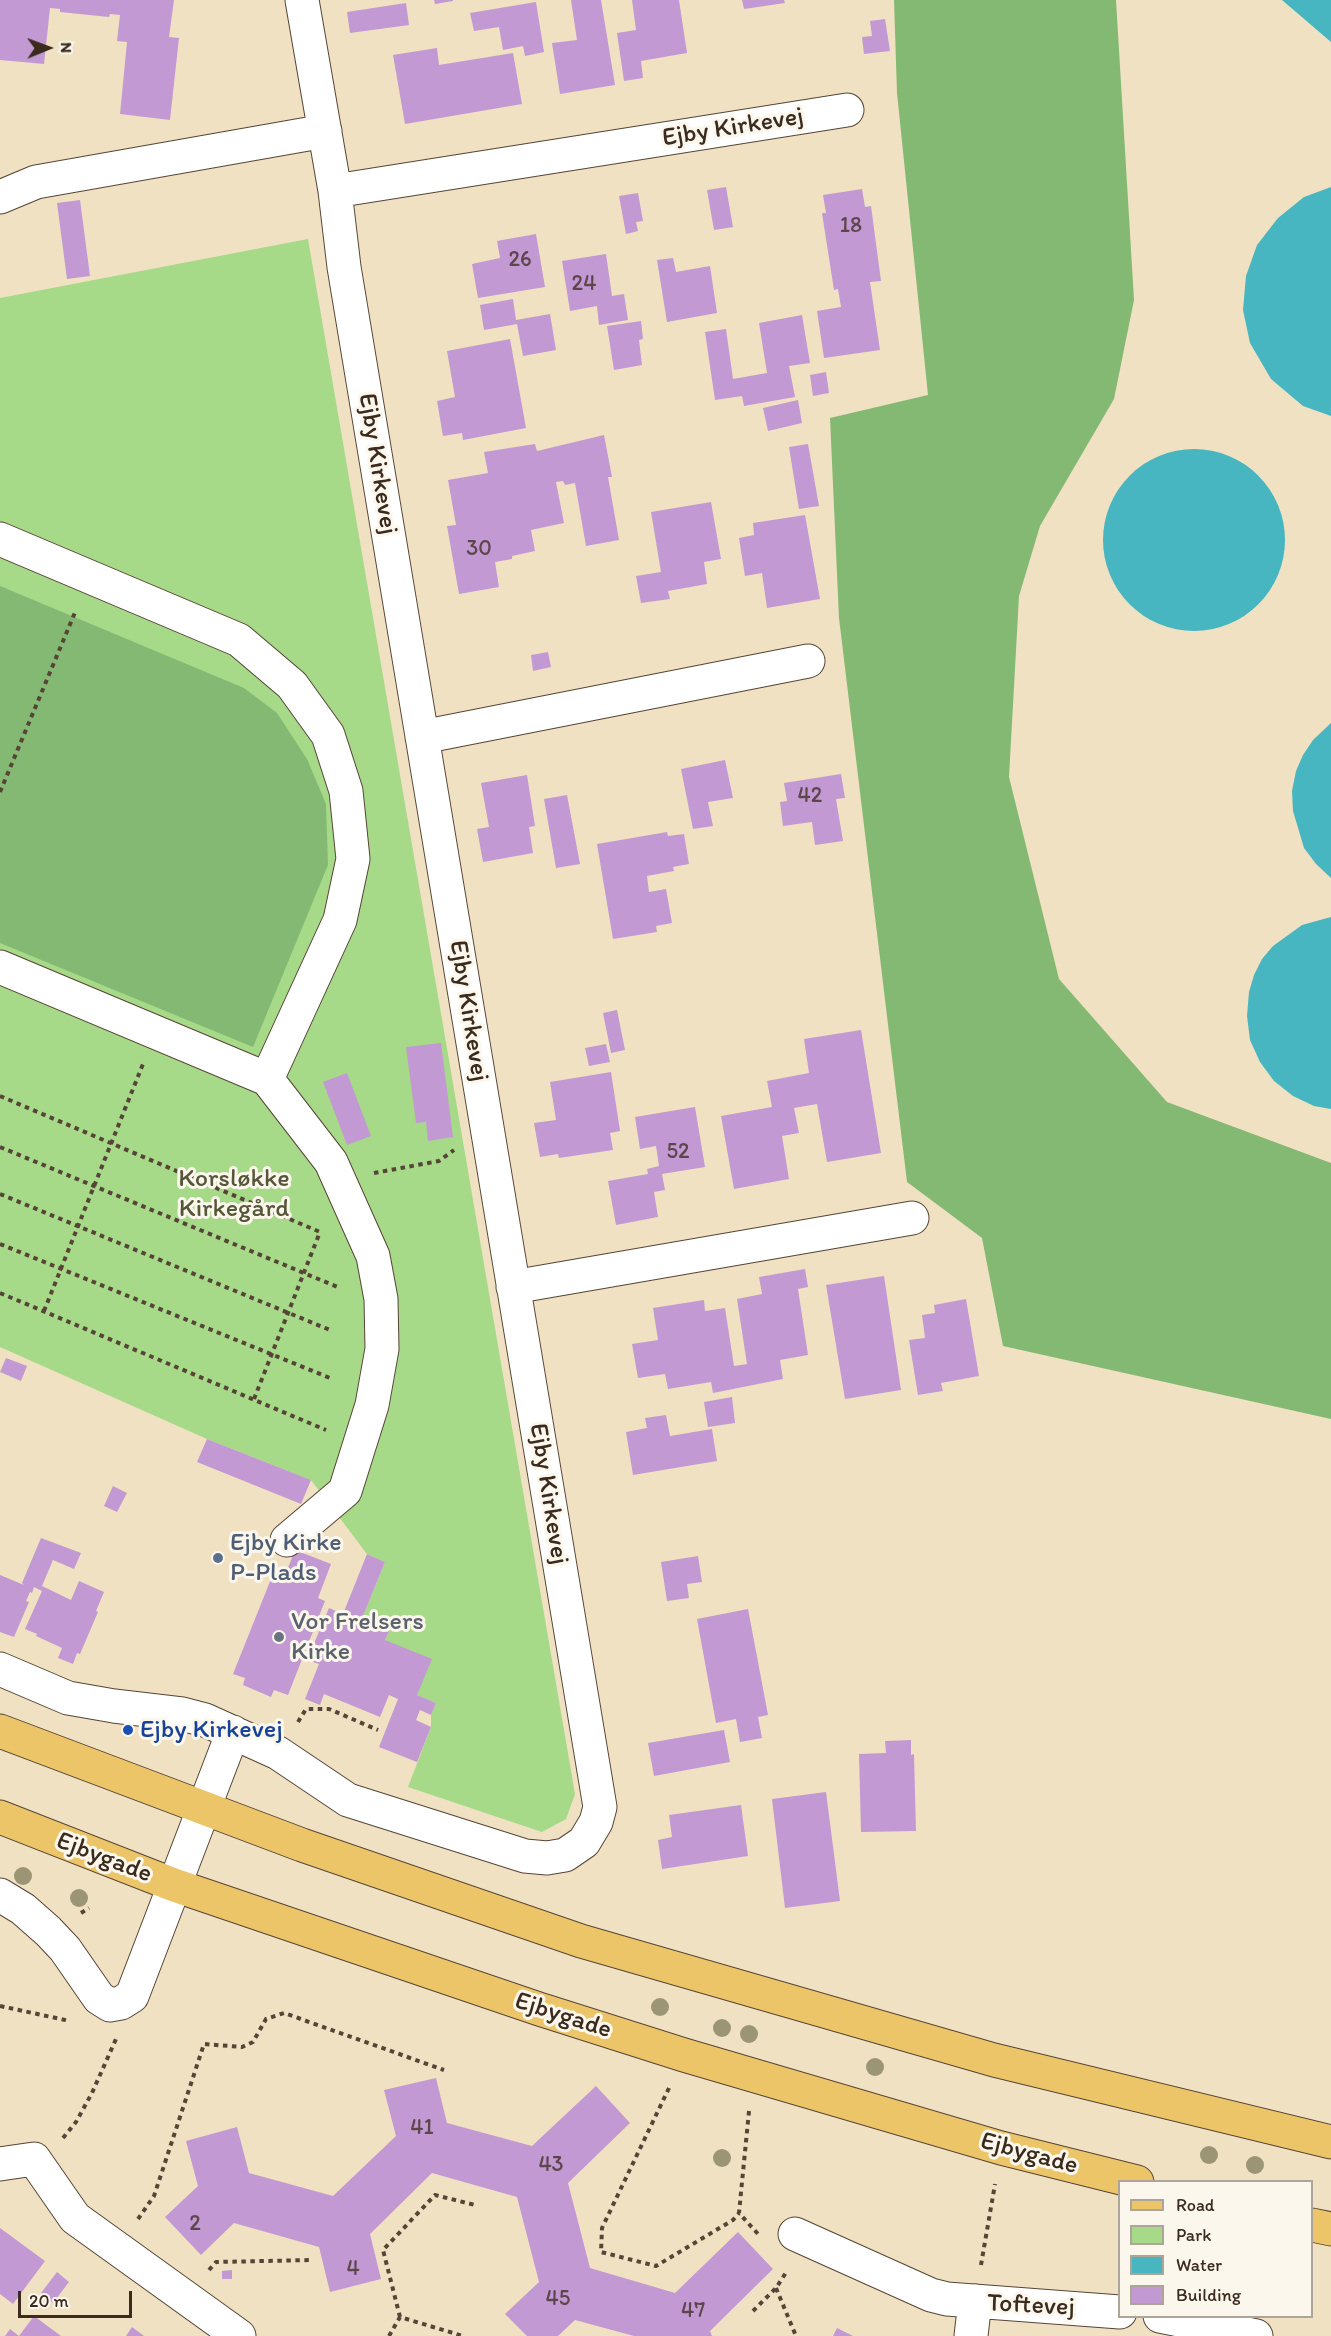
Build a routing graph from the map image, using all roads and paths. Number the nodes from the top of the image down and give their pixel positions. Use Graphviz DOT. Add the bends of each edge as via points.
graph roads {
  1 [pos="302,0"];
  2 [pos="847,110"];
  3 [pos="325,131"];
  4 [pos="334,191"];
  5 [pos="0,197"];
  6 [pos="0,539"];
  7 [pos="90,577"];
  8 [pos="808,661"];
  9 [pos="422,737"];
  10 [pos="0,778"];
  11 [pos="5,780"];
  12 [pos="0,792"];
  13 [pos="0,967"];
  14 [pos="156,1033"];
  15 [pos="267,1079"];
  16 [pos="0,1096"];
  17 [pos="111,1144"];
  18 [pos="490,1144"];
  19 [pos="0,1147"];
  20 [pos="339,1180"];
  21 [pos="94,1186"];
  22 [pos="0,1194"];
  23 [pos="356,1217"];
  24 [pos="912,1218"];
  25 [pos="77,1227"];
  26 [pos="320,1232"];
  27 [pos="0,1244"];
  28 [pos="61,1269"];
  29 [pos="303,1274"];
  30 [pos="513,1287"];
  31 [pos="340,1288"];
  32 [pos="0,1293"];
  33 [pos="44,1311"];
  34 [pos="287,1313"];
  35 [pos="330,1330"];
  36 [pos="271,1354"];
  37 [pos="330,1378"];
  38 [pos="254,1399"];
  39 [pos="361,1445"];
  40 [pos="287,1540"];
  41 [pos="0,1669"];
  42 [pos="0,1731"];
  43 [pos="378,1731"];
  44 [pos="233,1732"];
  45 [pos="278,1753"];
  46 [pos="204,1808"];
  47 [pos="0,1817"];
  48 [pos="174,1885"];
  49 [pos="0,1895"];
  50 [pos="0,2006"];
  51 [pos="74,2022"];
  52 [pos="106,2034"];
  53 [pos="684,2055"];
  54 [pos="444,2070"];
  55 [pos="752,2074"];
  56 [pos="1331,2142"];
  57 [pos="1001,2148"];
  58 [pos="34,2158"];
  59 [pos="0,2164"];
  60 [pos="1133,2180"];
  61 [pos="475,2205"];
  62 [pos="739,2212"];
  63 [pos="1313,2225"];
  64 [pos="1331,2229"];
  65 [pos="762,2237"];
  66 [pos="793,2244"];
  67 [pos="118,2249"];
  68 [pos="313,2260"];
  69 [pos="788,2271"];
  70 [pos="776,2288"];
  71 [pos="186,2298"];
  72 [pos="975,2301"];
  73 [pos="753,2311"];
  74 [pos="1118,2312"];
  75 [pos="400,2317"];
  76 [pos="1169,2318"];
  77 [pos="239,2336"];
  78 [pos="389,2336"];
  79 [pos="464,2336"];
  80 [pos="796,2336"];
  81 [pos="971,2336"];
  82 [pos="1253,2336"];
  1 -- 3 [label="street, Ejby Kirkevej"];
  2 -- 4 [label="street, Ejby Kirkevej"];
  3 -- 4 [label="street, Ejby Kirkevej"];
  3 -- 5 [label="street" via="36,182"];
  4 -- 9 [label="street, Ejby Kirkevej"];
  6 -- 7 [label="street"];
  7 -- 11 [label="path"];
  7 -- 15 [label="street" via="239,640 292,685 327,735 346,791 353,859 340,920"];
  8 -- 9 [label="street"];
  9 -- 18 [label="street, Ejby Kirkevej"];
  10 -- 11 [label="path"];
  11 -- 12 [label="path"];
  13 -- 14 [label="street"];
  14 -- 15 [label="street"];
  14 -- 17 [label="path"];
  15 -- 20 [label="street" via="331,1162"];
  16 -- 17 [label="path"];
  17 -- 21 [label="path"];
  17 -- 26 [label="path"];
  18 -- 20 [label="path" via="451,1150 439,1161"];
  18 -- 30 [label="street, Ejby Kirkevej"];
  19 -- 21 [label="path"];
  20 -- 23 [label="street"];
  21 -- 25 [label="path"];
  21 -- 29 [label="path"];
  22 -- 25 [label="path"];
  23 -- 26 [label="path"];
  23 -- 39 [label="street" via="373,1256 381,1299 382,1349"];
  24 -- 30 [label="street"];
  25 -- 28 [label="path"];
  25 -- 34 [label="path"];
  26 -- 29 [label="path"];
  27 -- 28 [label="path"];
  28 -- 33 [label="path"];
  28 -- 36 [label="path"];
  29 -- 31 [label="path"];
  29 -- 34 [label="path"];
  30 -- 45 [label="street, Ejby Kirkevej" via="600,1808 596,1822 584,1842 565,1855 525,1856 348,1800"];
  32 -- 33 [label="path"];
  33 -- 38 [label="path"];
  34 -- 35 [label="path"];
  34 -- 36 [label="path"];
  36 -- 37 [label="path"];
  36 -- 38 [label="path"];
  38 -- 39 [label="path"];
  39 -- 40 [label="street" via="345,1491"];
  41 -- 44 [label="street" via="68,1698 182,1714"];
  42 -- 46 [label="main road"];
  43 -- 45 [label="path" via="329,1709 306,1709"];
  44 -- 45 [label="street"];
  44 -- 46 [label="street"];
  46 -- 48 [label="street"];
  46 -- 56 [label="main road" via="581,1941 994,2060"];
  47 -- 48 [label="main road, Ejbygade"];
  48 -- 49 [label="street" via="132,1996 110,2005 99,1998 48,1931"];
  48 -- 53 [label="main road, Ejbygade"];
  50 -- 51 [label="path"];
  52 -- 58 [label="path" via="116,2038 76,2122 58,2144"];
  53 -- 55 [label="main road, Ejbygade"];
  53 -- 62 [label="path" via="602,2228 600,2252 656,2265 733,2220"];
  54 -- 67 [label="path" via="284,2013 266,2019 254,2042 242,2047 204,2043 154,2196"];
  55 -- 57 [label="main road, Ejbygade"];
  55 -- 62 [label="path"];
  57 -- 60 [label="main road, Ejbygade"];
  57 -- 72 [label="path"];
  58 -- 59 [label="street"];
  58 -- 67 [label="street" via="75,2218"];
  61 -- 75 [label="path" via="435,2195 383,2250"];
  62 -- 65 [label="path"];
  63 -- 64 [label="main road"];
  66 -- 69 [label="path"];
  66 -- 69 [label="path"];
  66 -- 72 [label="street" via="931,2295"];
  67 -- 71 [label="street"];
  68 -- 71 [label="path" via="216,2262"];
  69 -- 70 [label="path"];
  70 -- 73 [label="path"];
  70 -- 80 [label="path"];
  71 -- 77 [label="street"];
  72 -- 74 [label="street, Toftevej"];
  72 -- 81 [label="street, Toftevej"];
  75 -- 78 [label="path"];
  75 -- 79 [label="path"];
  76 -- 82 [label="street"];
}
